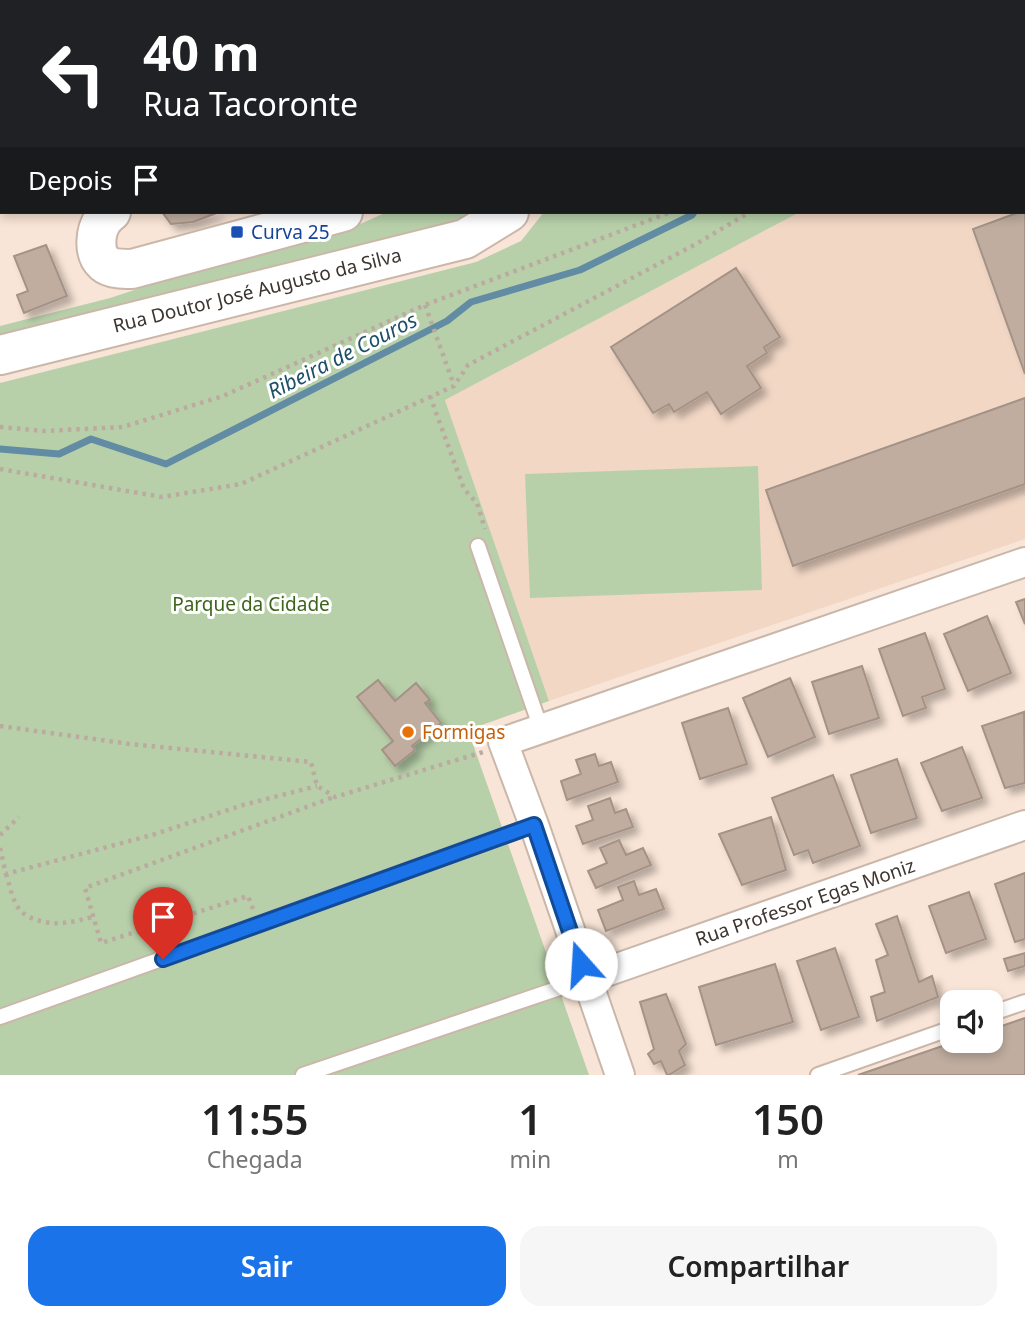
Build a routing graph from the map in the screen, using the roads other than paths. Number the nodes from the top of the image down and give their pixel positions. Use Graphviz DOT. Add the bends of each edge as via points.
graph roads {
  1 [pos="109,214"];
  2 [pos="335,214"];
  3 [pos="506,214"];
  4 [pos="0,355"];
  5 [pos="483,542"];
  6 [pos="1025,562"];
  7 [pos="541,729"];
  8 [pos="534,825"];
  9 [pos="1025,825"];
  10 [pos="586,979"];
  11 [pos="1025,1002"];
  12 [pos="1003,1010"];
  13 [pos="0,1017"];
  14 [pos="940,1032"];
  15 [pos="303,1075"];
  16 [pos="620,1075"];
  17 [pos="818,1075"];
  1 -- 2 [label="street" via="96,238 97,251 105,264 132,269"];
  3 -- 4 [label="street, Rua Doutor José Augusto da Silva" via="465,239"];
  5 -- 7 [label="lane"];
  6 -- 7 [label="street"];
  7 -- 8 [label="street" via="503,743"];
  8 -- 10 [label="street"];
  8 -- 13 [label="lane"];
  9 -- 10 [label="street, Rua Professor Egas Moniz"];
  10 -- 15 [label="lane"];
  10 -- 16 [label="street"];
  11 -- 12 [label="lane"];
  14 -- 17 [label="lane"];
}
